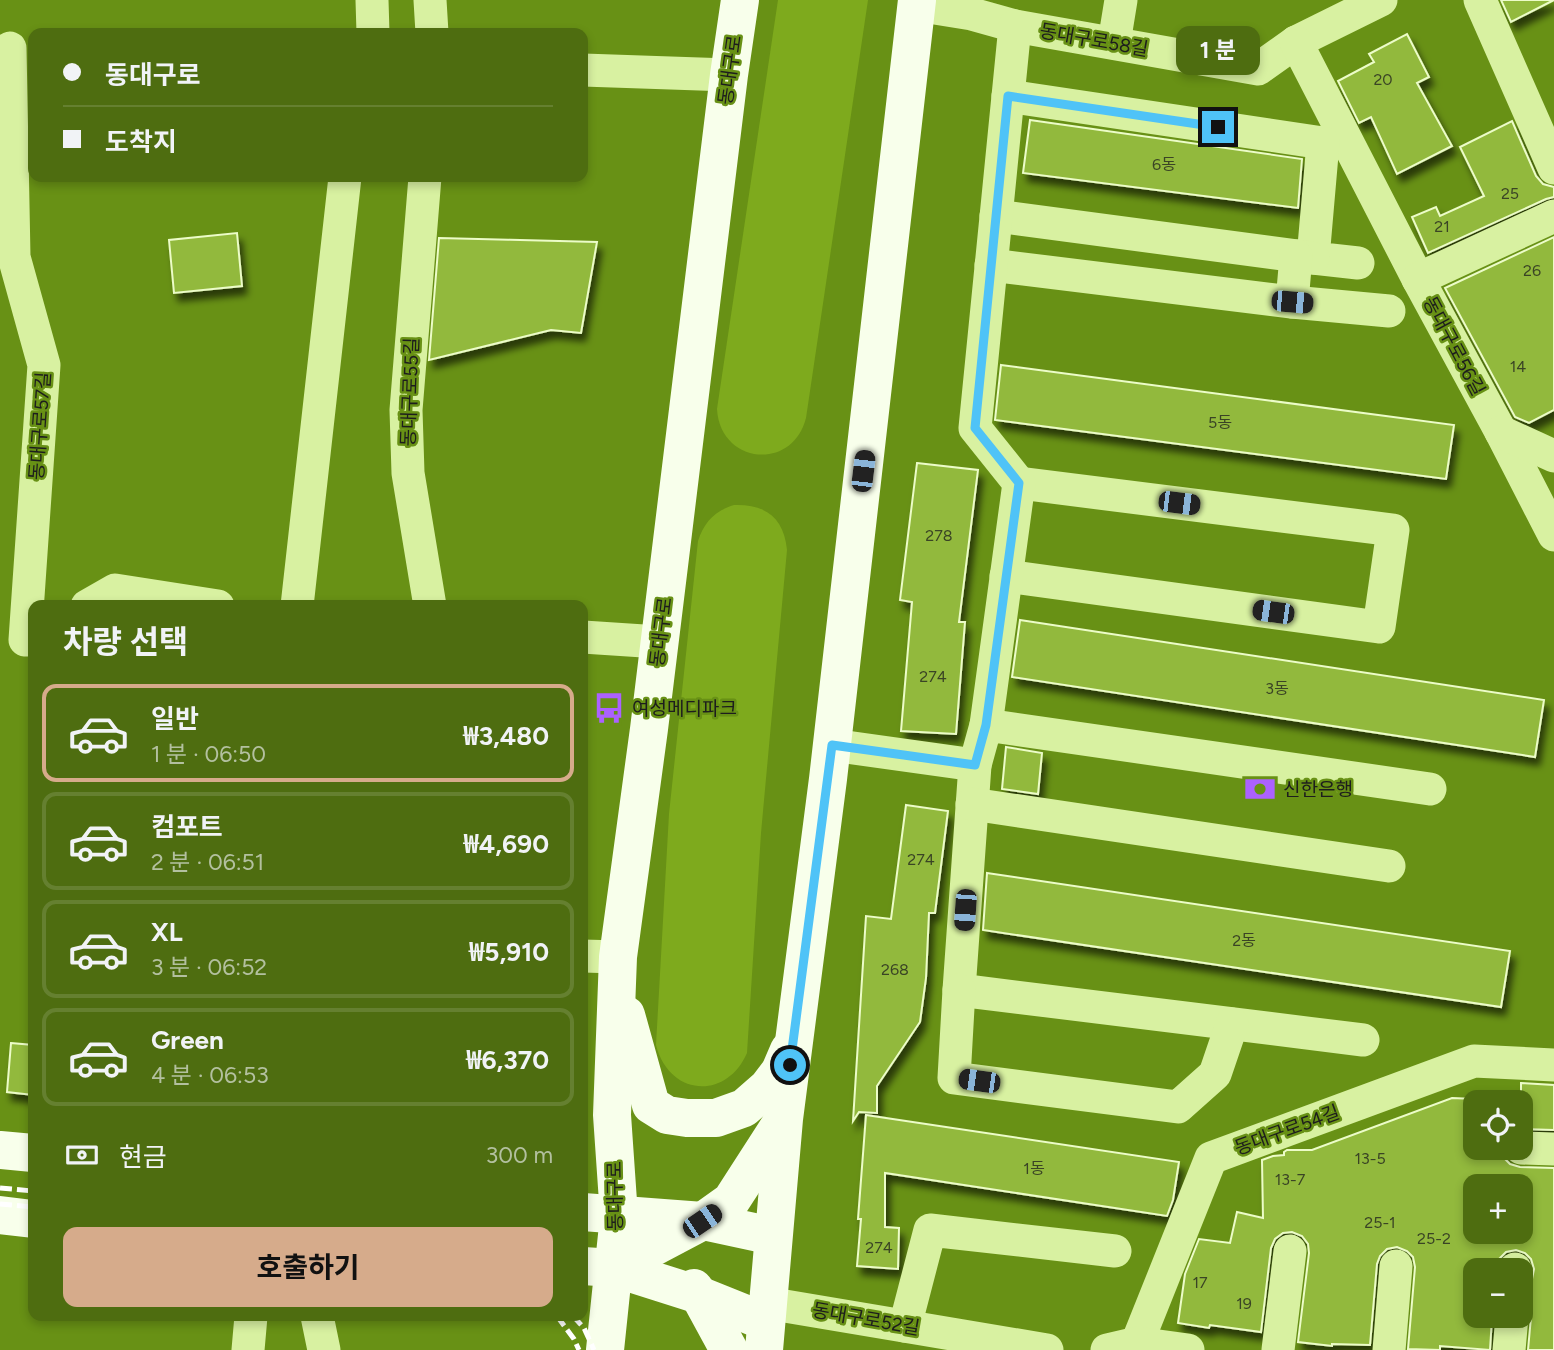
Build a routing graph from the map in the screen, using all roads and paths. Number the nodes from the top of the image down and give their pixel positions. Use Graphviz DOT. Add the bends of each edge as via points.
graph roads {
  1 [pos="372,0"];
  2 [pos="430,0"];
  3 [pos="740,0"];
  4 [pos="1121,0"];
  5 [pos="1381,0"];
  6 [pos="1480,0"];
  7 [pos="916,3"];
  8 [pos="1015,26"];
  9 [pos="373,28"];
  10 [pos="432,28"];
  11 [pos="14,40"];
  12 [pos="1296,42"];
  13 [pos="1114,43"];
  14 [pos="588,70"];
  15 [pos="729,75"];
  16 [pos="1008,96"];
  17 [pos="1554,168"];
  18 [pos="344,182"];
  19 [pos="425,182"];
  20 [pos="996,216"];
  21 [pos="1554,216"];
  22 [pos="1304,257"];
  23 [pos="1358,263"];
  24 [pos="991,265"];
  25 [pos="1419,279"];
  26 [pos="1292,302"];
  27 [pos="1388,311"];
  28 [pos="1501,432"];
  29 [pos="1554,456"];
  30 [pos="1019,483"];
  31 [pos="1554,535"];
  32 [pos="1006,576"];
  33 [pos="98,600"];
  34 [pos="179,600"];
  35 [pos="298,600"];
  36 [pos="429,600"];
  37 [pos="588,637"];
  38 [pos="659,642"];
  39 [pos="20,643"];
  40 [pos="986,725"];
  41 [pos="832,745"];
  42 [pos="975,765"];
  43 [pos="1430,789"];
  44 [pos="972,804"];
  45 [pos="1388,866"];
  46 [pos="606,966"];
  47 [pos="959,990"];
  48 [pos="1232,1024"];
  49 [pos="793,1038"];
  50 [pos="1363,1040"];
  51 [pos="1554,1065"];
  52 [pos="784,1119"];
  53 [pos="1533,1148"];
  54 [pos="1554,1149"];
  55 [pos="0,1150"];
  56 [pos="28,1153"];
  57 [pos="601,1214"];
  58 [pos="0,1215"];
  59 [pos="28,1218"];
  60 [pos="702,1221"];
  61 [pos="773,1236"];
  62 [pos="657,1245"];
  63 [pos="1115,1251"];
  64 [pos="1290,1251"];
  65 [pos="1396,1266"];
  66 [pos="598,1267"];
  67 [pos="699,1295"];
  68 [pos="251,1321"];
  69 [pos="318,1321"];
  70 [pos="766,1325"];
  71 [pos="905,1326"];
  72 [pos="1511,1328"];
  73 [pos="1122,1347"];
  74 [pos="248,1350"];
  75 [pos="324,1350"];
  76 [pos="605,1350"];
  77 [pos="729,1350"];
  78 [pos="1047,1350"];
  79 [pos="1188,1350"];
  80 [pos="1278,1350"];
  81 [pos="1389,1350"];
  82 [pos="1509,1350"];
  1 -- 9 [label="street"];
  2 -- 10 [label="street"];
  3 -- 15 [label="main road, 동대구로"];
  4 -- 13 [label="street"];
  5 -- 12 [label="street, 동대구로58길"];
  6 -- 17 [label="street"];
  7 -- 8 [label="street, 동대구로58길"];
  7 -- 41 [label="main road"];
  8 -- 13 [label="street, 동대구로58길"];
  8 -- 16 [label="street"];
  11 -- 39 [label="street, 동대구로57길" via="14,257 44,365"];
  12 -- 13 [label="street, 동대구로58길" via="1258,69"];
  12 -- 25 [label="street"];
  14 -- 15 [label="street"];
  15 -- 38 [label="main road, 동대구로"];
  16 -- 20 [label="street"];
  16 -- 22 [label="street" via="1322,143"];
  18 -- 35 [label="street"];
  19 -- 36 [label="street, 동대구로55길" via="406,410 408,473"];
  20 -- 22 [label="street"];
  20 -- 24 [label="street"];
  21 -- 25 [label="street, 동대구로56길"];
  22 -- 23 [label="street"];
  22 -- 26 [label="street"];
  24 -- 26 [label="street"];
  24 -- 30 [label="street" via="975,428"];
  25 -- 28 [label="street, 동대구로56길"];
  26 -- 27 [label="street"];
  28 -- 29 [label="street"];
  28 -- 31 [label="street, 동대구로56길"];
  30 -- 32 [label="street"];
  30 -- 32 [label="street" via="1393,530 1379,627"];
  32 -- 40 [label="street"];
  33 -- 34 [label="street" via="115,590"];
  37 -- 38 [label="street"];
  38 -- 46 [label="main road, 동대구로" via="649,729"];
  40 -- 42 [label="street"];
  40 -- 43 [label="street"];
  41 -- 42 [label="street"];
  41 -- 49 [label="main road"];
  42 -- 44 [label="street"];
  44 -- 45 [label="street"];
  44 -- 47 [label="street"];
  46 -- 49 [label="main road" via="651,1105 667,1115 716,1118 744,1108 780,1071"];
  46 -- 57 [label="main road, 동대구로" via="612,1115"];
  47 -- 48 [label="street"];
  47 -- 48 [label="street" via="954,1078 1178,1107 1215,1074"];
  48 -- 50 [label="street"];
  49 -- 52 [label="main road"];
  51 -- 73 [label="street, 동대구로54길" via="1474,1061 1211,1158"];
  52 -- 60 [label="main road" via="731,1202"];
  52 -- 61 [label="main road"];
  53 -- 54 [label="street"];
  55 -- 56 [label="main road"];
  57 -- 60 [label="main road"];
  57 -- 62 [label="main road"];
  57 -- 66 [label="main road, 동대구로"];
  58 -- 59 [label="main road"];
  60 -- 61 [label="main road"];
  60 -- 62 [label="main road"];
  61 -- 70 [label="main road"];
  62 -- 66 [label="main road"];
  62 -- 67 [label="main road"];
  63 -- 71 [label="street" via="930,1230"];
  64 -- 80 [label="street"];
  65 -- 81 [label="street"];
  66 -- 67 [label="main road"];
  66 -- 76 [label="main road, 동대구로"];
  67 -- 70 [label="main road"];
  67 -- 77 [label="main road"];
  68 -- 74 [label="street"];
  69 -- 75 [label="street"];
  70 -- 71 [label="street, 동대구로52길"];
  71 -- 78 [label="street, 동대구로52길"];
  72 -- 82 [label="street"];
  73 -- 79 [label="street"];
}
